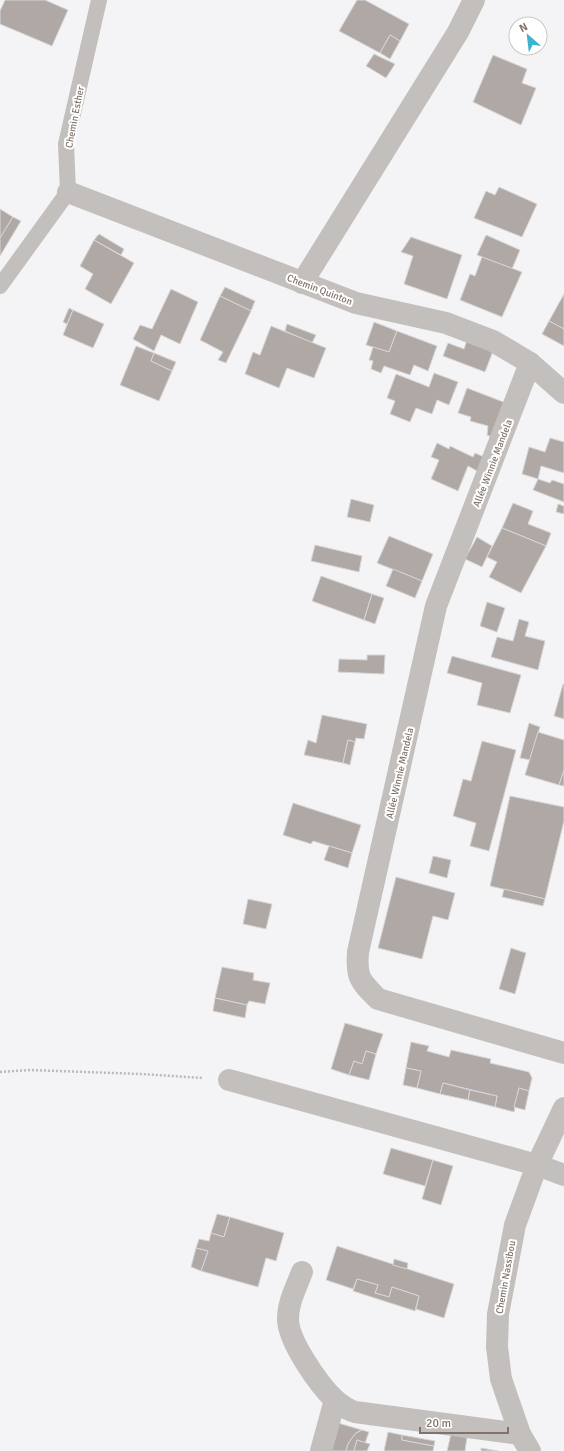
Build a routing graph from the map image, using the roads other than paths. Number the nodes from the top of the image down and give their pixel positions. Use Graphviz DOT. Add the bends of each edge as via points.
graph roads {
  1 [pos="99,0"];
  2 [pos="474,0"];
  3 [pos="68,192"];
  4 [pos="302,283"];
  5 [pos="0,286"];
  6 [pos="530,363"];
  7 [pos="564,393"];
  8 [pos="564,1053"];
  9 [pos="229,1080"];
  10 [pos="564,1108"];
  11 [pos="537,1166"];
  12 [pos="564,1175"];
  13 [pos="302,1272"];
  14 [pos="335,1400"];
  15 [pos="525,1443"];
  16 [pos="321,1451"];
  1 -- 3 [label="lane, Chemin Esther" via="66,144"];
  2 -- 4 [label="street" via="458,32"];
  3 -- 4 [label="street, Chemin Quinton"];
  3 -- 5 [label="lane"];
  4 -- 6 [label="street, Chemin Quinton" via="356,303 446,323 493,341"];
  6 -- 7 [label="street, Chemin Quinton"];
  6 -- 8 [label="street, Allée Winnie Mandela" via="436,606 358,952 357,968 362,984 378,999"];
  9 -- 11 [label="street"];
  10 -- 11 [label="street, Chemin Nassibou"];
  11 -- 12 [label="street"];
  11 -- 15 [label="street, Chemin Nassibou" via="515,1225 498,1314 497,1347 501,1379"];
  13 -- 14 [label="street" via="289,1303 288,1320 291,1336 314,1374"];
  14 -- 15 [label="street" via="355,1412"];
  14 -- 16 [label="street"];
}
